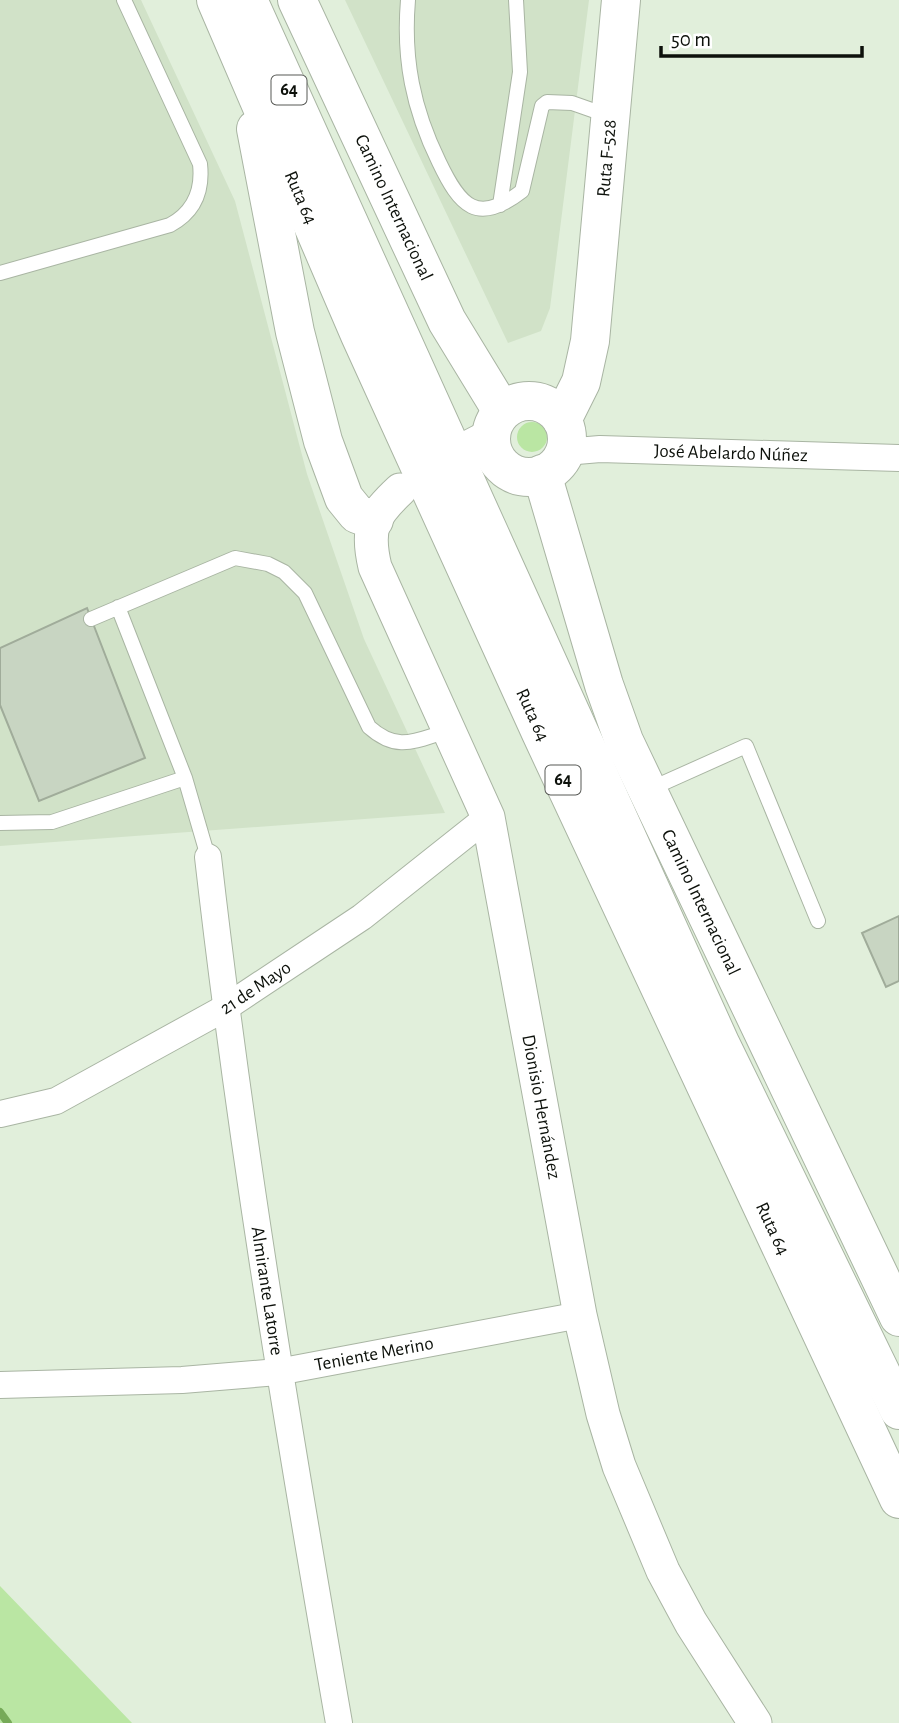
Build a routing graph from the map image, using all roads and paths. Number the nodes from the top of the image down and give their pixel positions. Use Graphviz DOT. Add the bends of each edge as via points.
graph roads {
  1 [pos="124,0"];
  2 [pos="216,0"];
  3 [pos="248,0"];
  4 [pos="298,0"];
  5 [pos="408,0"];
  6 [pos="516,0"];
  7 [pos="621,0"];
  8 [pos="242,55"];
  9 [pos="610,116"];
  10 [pos="500,205"];
  11 [pos="0,272"];
  12 [pos="590,316"];
  13 [pos="495,424"];
  14 [pos="556,449"];
  15 [pos="899,458"];
  16 [pos="400,490"];
  17 [pos="374,520"];
  18 [pos="118,607"];
  19 [pos="91,619"];
  20 [pos="448,731"];
  21 [pos="185,778"];
  22 [pos="645,791"];
  23 [pos="488,817"];
  24 [pos="0,823"];
  25 [pos="208,857"];
  26 [pos="818,921"];
  27 [pos="225,1008"];
  28 [pos="0,1114"];
  29 [pos="580,1315"];
  30 [pos="899,1317"];
  31 [pos="278,1372"];
  32 [pos="0,1385"];
  33 [pos="899,1410"];
  34 [pos="899,1499"];
  35 [pos="339,1723"];
  36 [pos="755,1723"];
  1 -- 11 [label="lane" via="200,164 195,202 170,225"];
  2 -- 8 [label="main road, Ruta 64 / 64"];
  3 -- 33 [label="main road, Ruta 64 / 64" via="714,1030"];
  4 -- 13 [label="main road, Camino Internacional"];
  5 -- 10 [label="lane" via="408,69 433,150 451,188 467,205 490,209"];
  6 -- 10 [label="lane" via="520,72"];
  7 -- 9 [label="main road, Ruta F-528"];
  8 -- 17 [label="main road" via="295,332 323,441 344,498 357,514"];
  8 -- 34 [label="main road, Ruta 64 / 64" via="360,335"];
  9 -- 10 [label="lane" via="572,103 542,106 522,191"];
  9 -- 12 [label="main road, Ruta F-528"];
  12 -- 13 [label="main road, Ruta F-528" via="583,337 558,374"];
  12 -- 14 [label="main road, Ruta F-528" via="586,366"];
  13 -- 14 [label="main road" via="546,404"];
  13 -- 14 [label="main road" via="497,460 506,469 529,477"];
  14 -- 15 [label="street, José Abelardo Núñez"];
  14 -- 22 [label="main road, Camino Internacional" via="604,685"];
  16 -- 17 [label="street"];
  17 -- 20 [label="street, Dionisio Hernández" via="369,536 375,567"];
  18 -- 19 [label="lane"];
  18 -- 20 [label="lane" via="235,558 268,564 284,572 305,593 362,716 379,736 401,745"];
  18 -- 21 [label="lane"];
  20 -- 23 [label="street, Dionisio Hernández"];
  21 -- 24 [label="lane" via="52,822"];
  21 -- 25 [label="lane"];
  22 -- 26 [label="lane" via="746,746"];
  22 -- 30 [label="main road, Camino Internacional"];
  23 -- 27 [label="street, 21 de Mayo" via="362,917"];
  23 -- 29 [label="street, Dionisio Hernández"];
  25 -- 27 [label="street, Almirante Latorre"];
  27 -- 28 [label="street, 21 de Mayo" via="57,1101"];
  27 -- 31 [label="street, Almirante Latorre"];
  29 -- 31 [label="street, Teniente Merino"];
  29 -- 36 [label="street, Dionisio Hernández" via="603,1414 638,1517 691,1623"];
  31 -- 32 [label="street, Teniente Merino" via="182,1380"];
  31 -- 35 [label="street, Almirante Latorre"];
}
